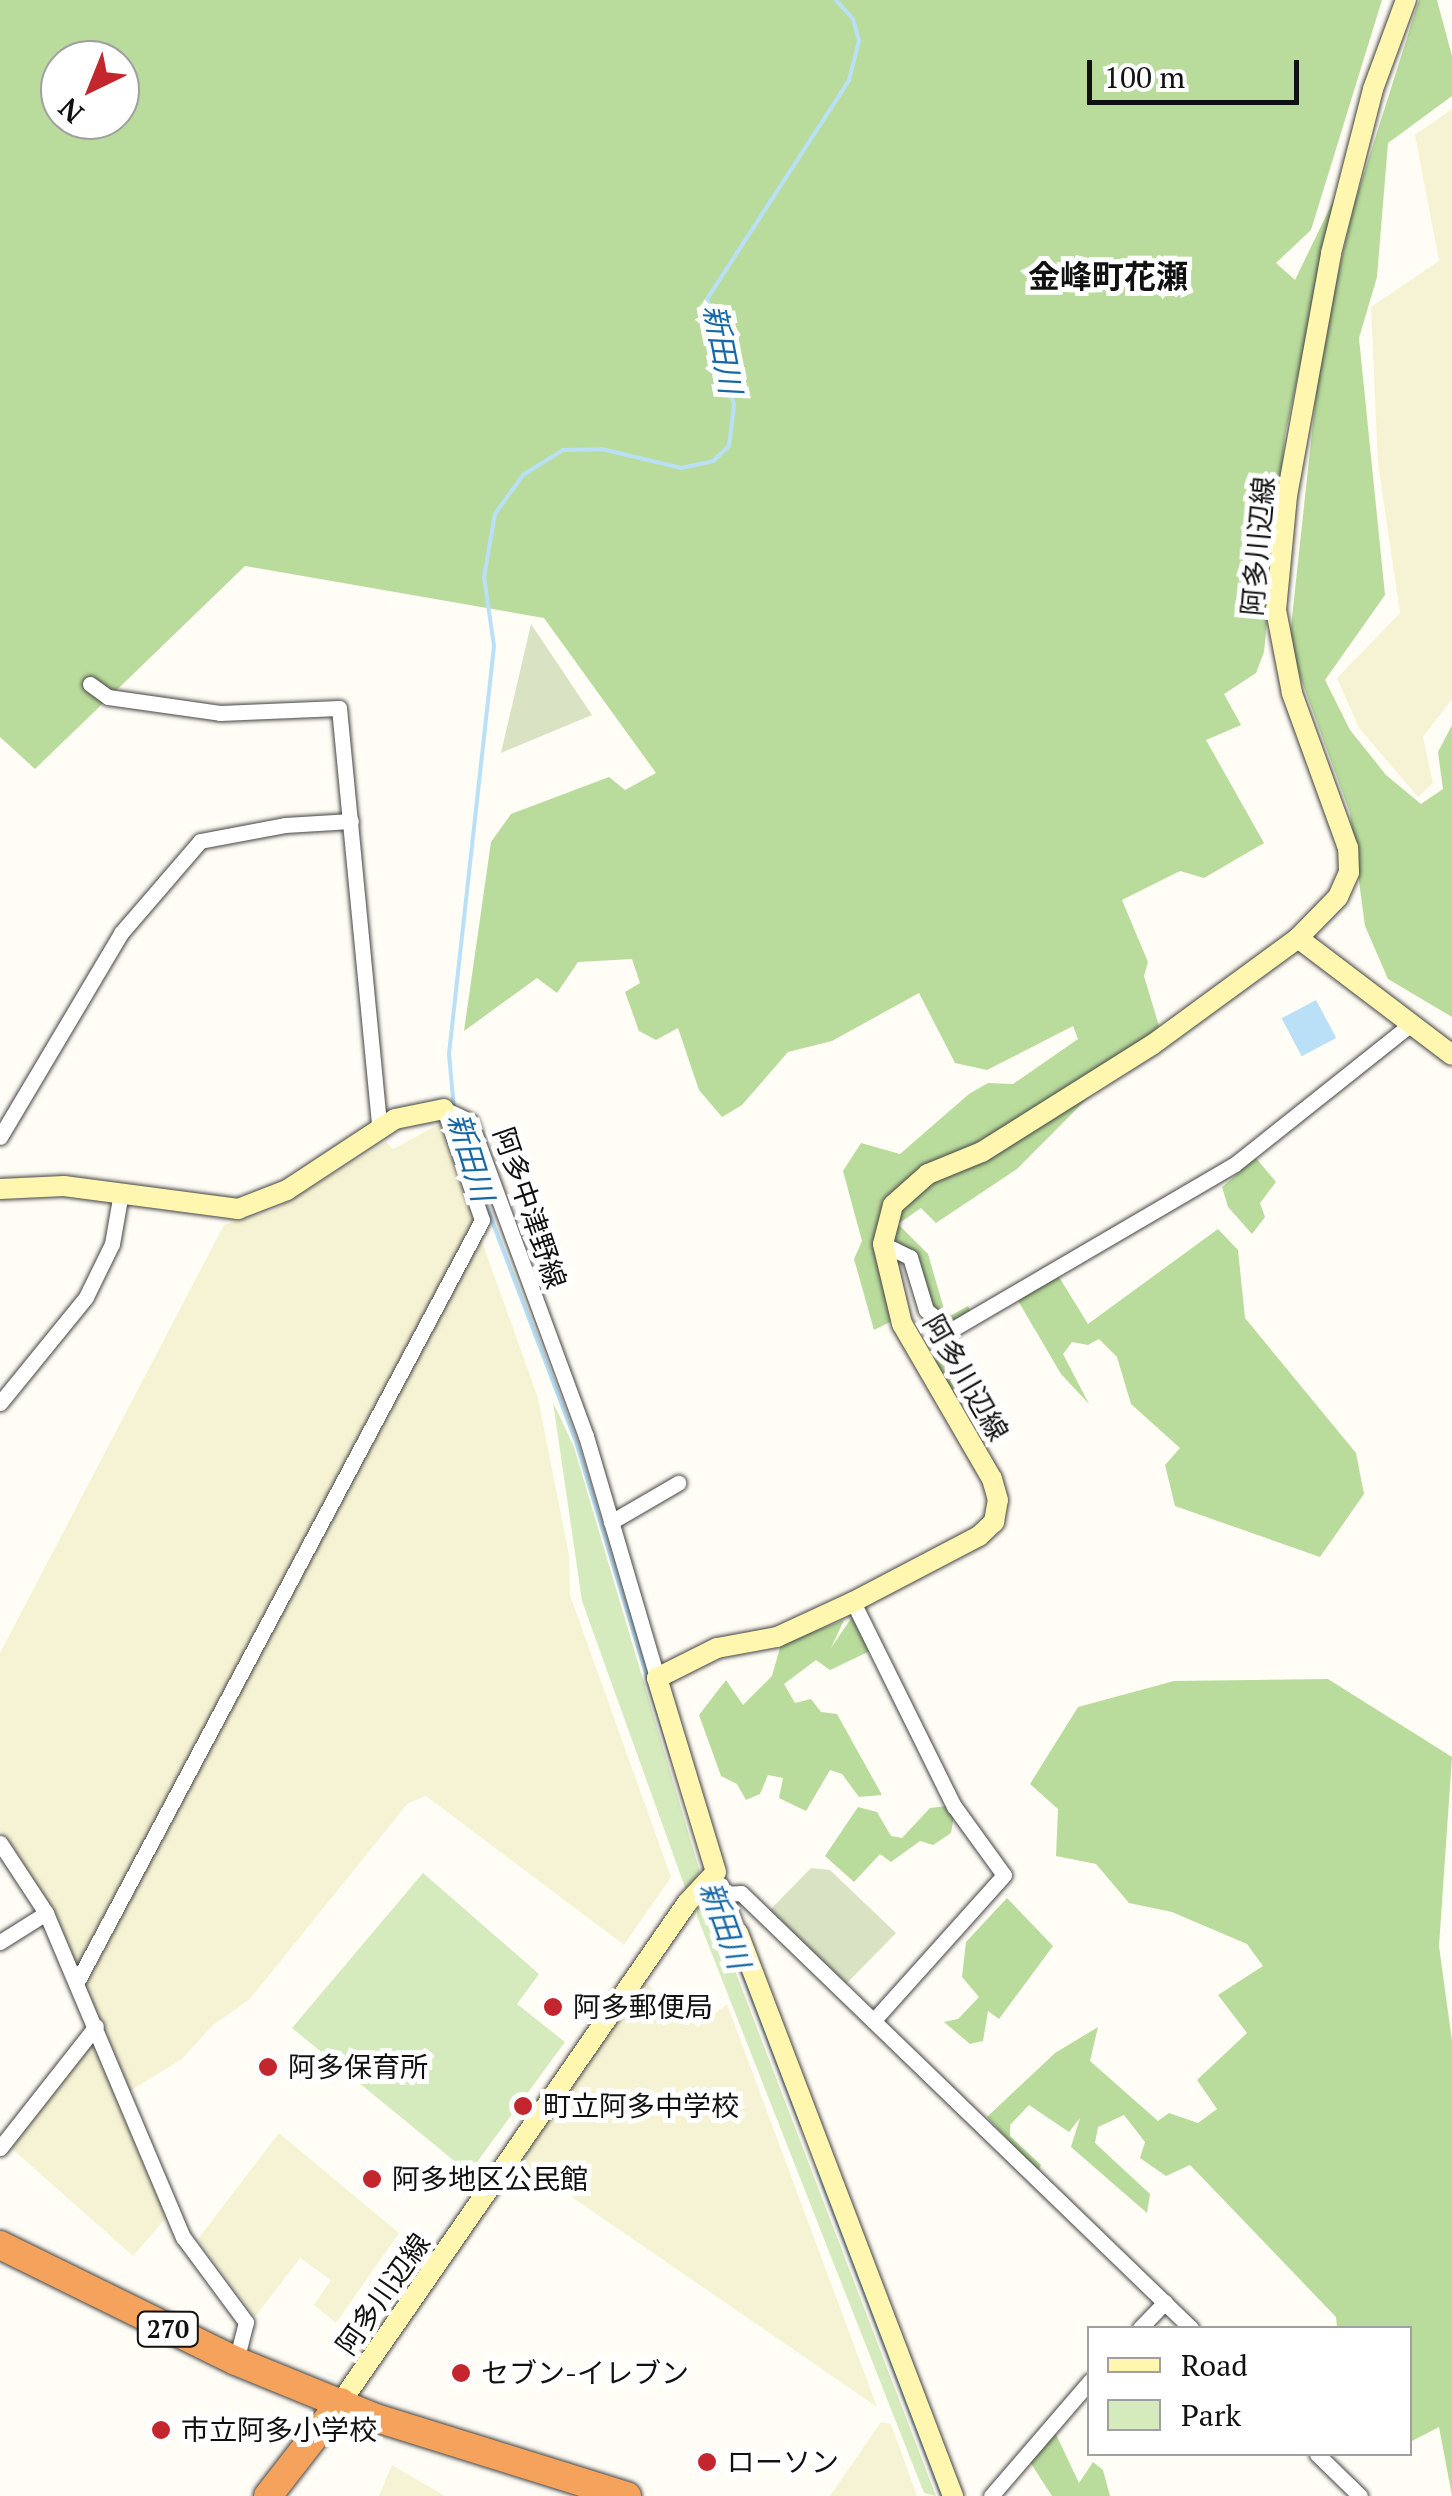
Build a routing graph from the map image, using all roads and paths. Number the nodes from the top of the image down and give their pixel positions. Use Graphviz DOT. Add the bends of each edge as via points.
graph roads {
  1 [pos="1406,0"];
  2 [pos="90,684"];
  3 [pos="351,821"];
  4 [pos="1298,938"];
  5 [pos="1410,1025"];
  6 [pos="1452,1055"];
  7 [pos="450,1110"];
  8 [pos="379,1127"];
  9 [pos="0,1137"];
  10 [pos="0,1189"];
  11 [pos="120,1198"];
  12 [pos="883,1244"];
  13 [pos="0,1403"];
  14 [pos="678,1483"];
  15 [pos="611,1522"];
  16 [pos="853,1602"];
  17 [pos="657,1678"];
  18 [pos="0,1842"];
  19 [pos="710,1876"];
  20 [pos="724,1894"];
  21 [pos="46,1913"];
  22 [pos="738,1933"];
  23 [pos="0,1942"];
  24 [pos="77,1982"];
  25 [pos="874,2019"];
  26 [pos="96,2026"];
  27 [pos="0,2148"];
  28 [pos="0,2245"];
  29 [pos="1165,2302"];
  30 [pos="1142,2326"];
  31 [pos="1189,2326"];
  32 [pos="236,2361"];
  33 [pos="1087,2384"];
  34 [pos="341,2402"];
  35 [pos="1319,2456"];
  36 [pos="268,2496"];
  37 [pos="627,2496"];
  38 [pos="953,2496"];
  39 [pos="991,2496"];
  40 [pos="1360,2496"];
  1 -- 4 [label="main road, 阿多川辺線" via="1374,89 1331,253 1287,496 1279,638 1348,848 1349,872 1338,897"];
  2 -- 3 [label="street" via="108,697 220,713 339,708"];
  3 -- 8 [label="street"];
  3 -- 9 [label="street" via="200,841 122,933"];
  4 -- 5 [label="main road"];
  4 -- 12 [label="main road, 阿多川辺線" via="1152,1045 982,1152 909,1186 886,1218"];
  5 -- 6 [label="main road"];
  5 -- 12 [label="street" via="1235,1164 951,1330 926,1310 910,1257"];
  7 -- 8 [label="main road"];
  7 -- 15 [label="street, 阿多中津野線" via="470,1121"];
  7 -- 24 [label="street" via="482,1220"];
  8 -- 11 [label="main road" via="256,1204 213,1210"];
  10 -- 11 [label="main road" via="64,1186"];
  11 -- 13 [label="street" via="112,1244 86,1297"];
  12 -- 16 [label="main road, 阿多川辺線" via="902,1324 992,1480 998,1510 980,1536"];
  14 -- 15 [label="street"];
  15 -- 17 [label="street, 阿多中津野線"];
  16 -- 17 [label="main road, 阿多川辺線" via="777,1637 717,1648"];
  16 -- 25 [label="street" via="954,1806 1004,1875"];
  17 -- 19 [label="main road"];
  18 -- 21 [label="street"];
  19 -- 20 [label="street"];
  19 -- 34 [label="main road, 阿多川辺線"];
  20 -- 22 [label="street"];
  20 -- 25 [label="street" via="741,1892"];
  21 -- 23 [label="street"];
  21 -- 24 [label="street"];
  22 -- 38 [label="main road"];
  24 -- 26 [label="street"];
  25 -- 29 [label="street"];
  26 -- 27 [label="street"];
  26 -- 32 [label="street" via="168,2207 246,2322"];
  28 -- 32 [label="highway, 270"];
  29 -- 30 [label="street"];
  29 -- 31 [label="street"];
  32 -- 34 [label="highway, 270"];
  33 -- 39 [label="street"];
  34 -- 36 [label="highway"];
  34 -- 37 [label="highway, 270" via="402,2428"];
  35 -- 40 [label="street"];
}
